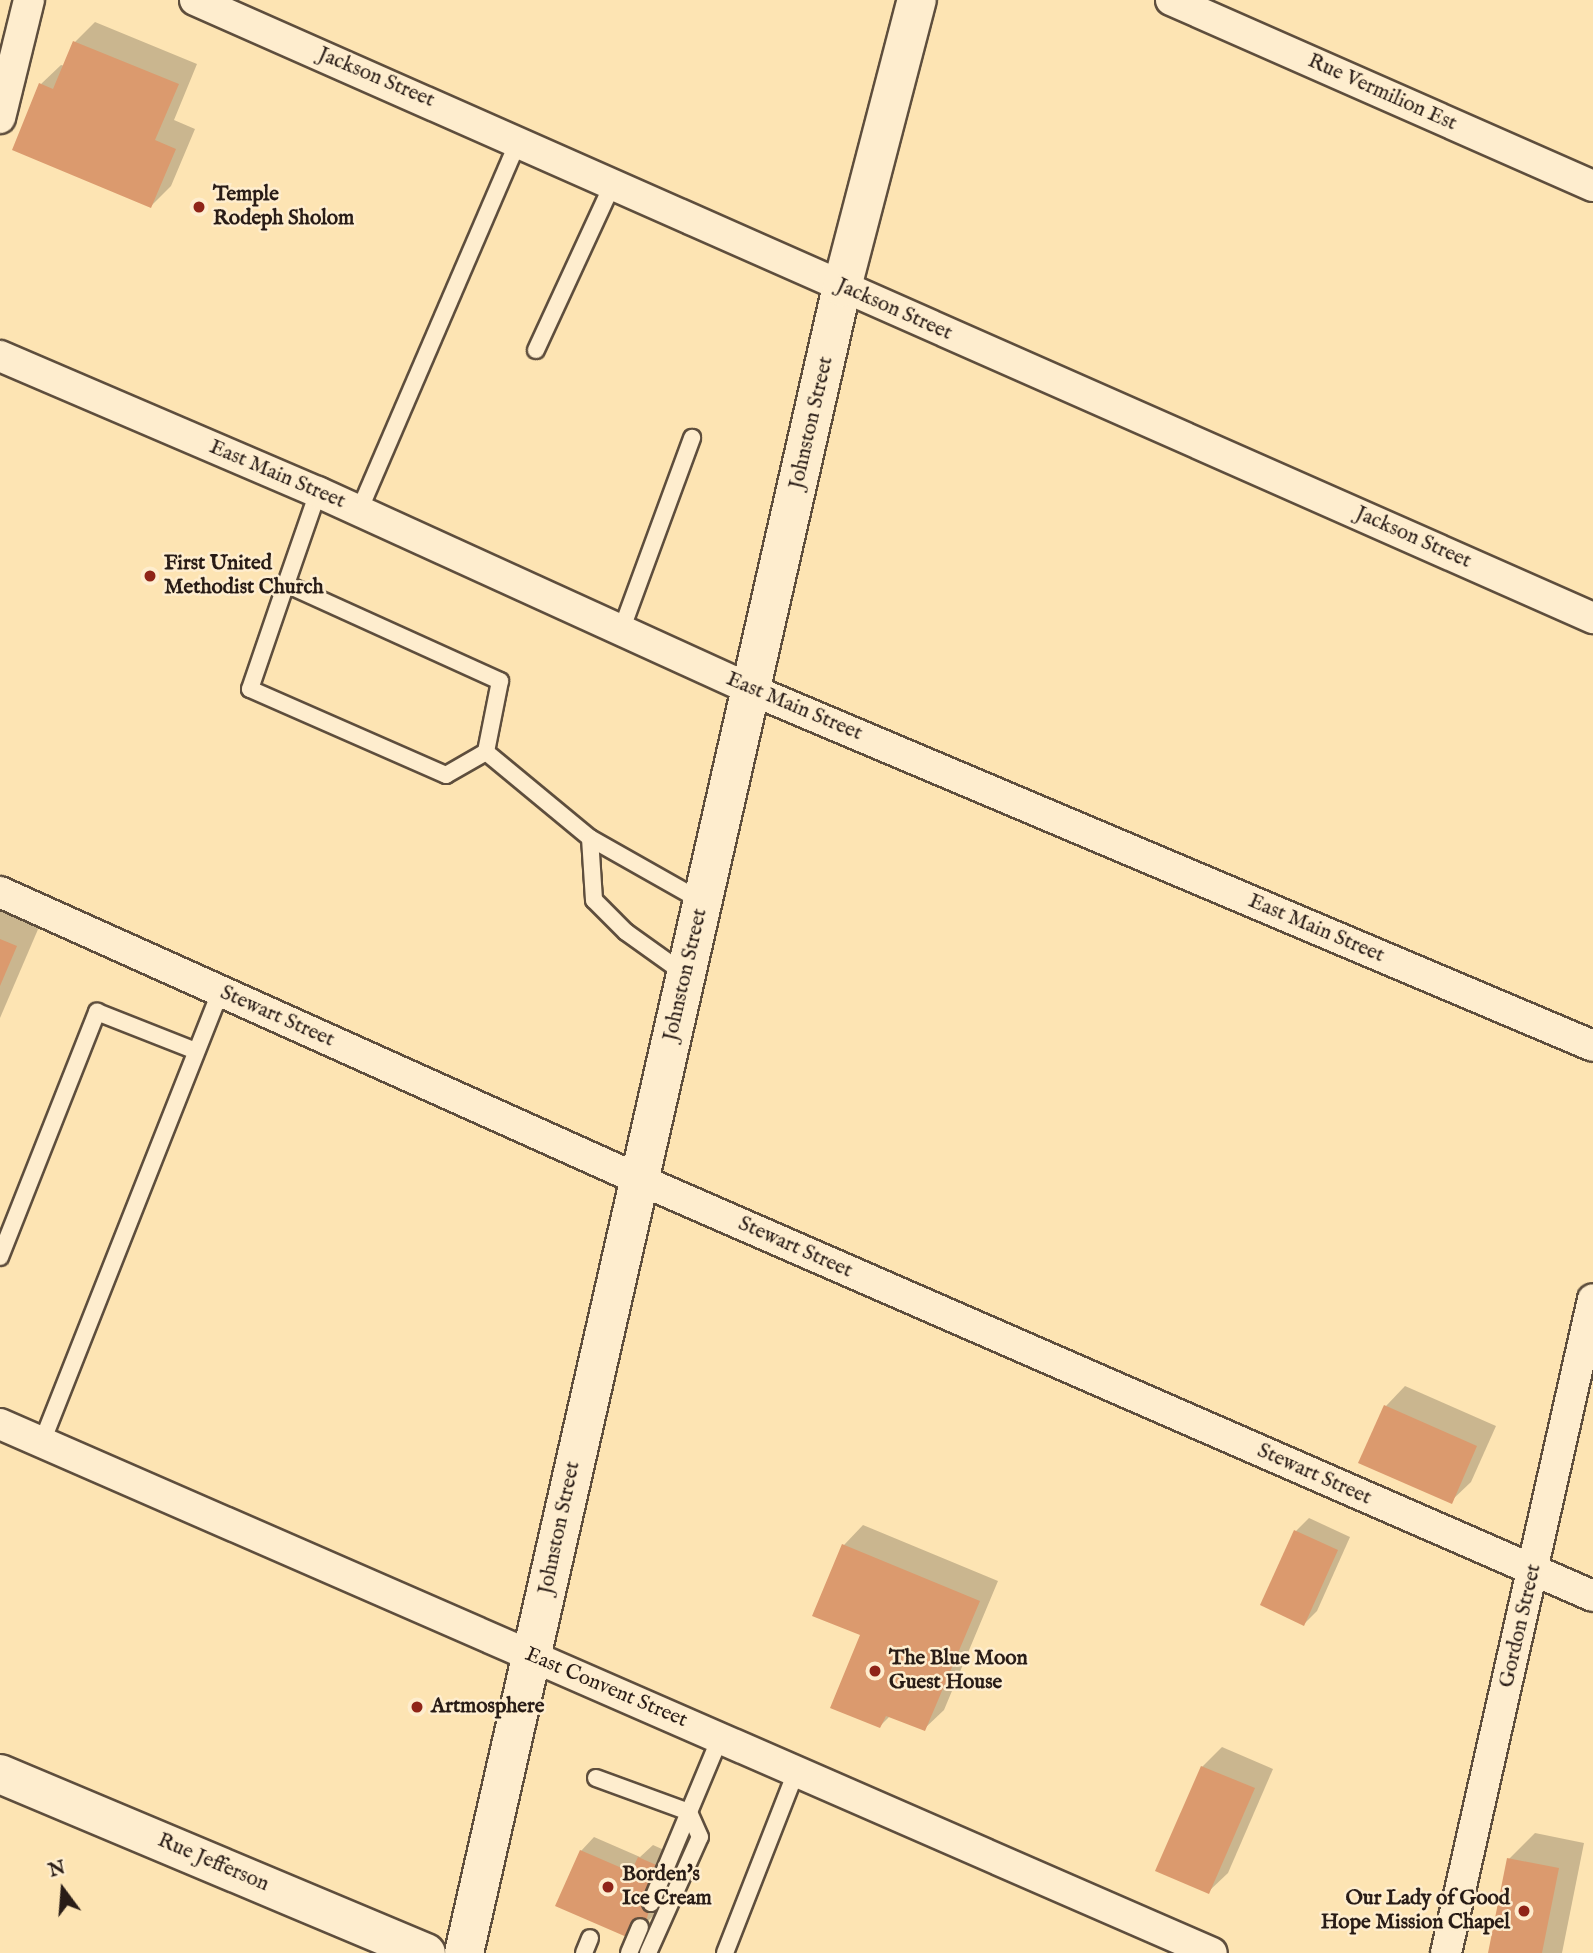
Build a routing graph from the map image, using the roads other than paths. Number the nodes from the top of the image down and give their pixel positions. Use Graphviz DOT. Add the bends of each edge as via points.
graph roads {
  1 [pos="29,0"];
  2 [pos="195,0"];
  3 [pos="917,0"];
  4 [pos="1171,0"];
  5 [pos="0,118"];
  6 [pos="519,140"];
  7 [pos="612,183"];
  8 [pos="1593,186"];
  9 [pos="842,287"];
  10 [pos="536,351"];
  11 [pos="0,356"];
  12 [pos="692,438"];
  13 [pos="318,492"];
  14 [pos="359,511"];
  15 [pos="286,584"];
  16 [pos="1593,618"];
  17 [pos="621,631"];
  18 [pos="752,690"];
  19 [pos="486,752"];
  20 [pos="590,838"];
  21 [pos="0,892"];
  22 [pos="703,902"];
  23 [pos="686,975"];
  24 [pos="220,992"];
  25 [pos="1593,1046"];
  26 [pos="196,1051"];
  27 [pos="638,1179"];
  28 [pos="0,1257"];
  29 [pos="1593,1299"];
  30 [pos="0,1424"];
  31 [pos="42,1442"];
  32 [pos="1534,1571"];
  33 [pos="1593,1596"];
  34 [pos="531,1656"];
  35 [pos="720,1738"];
  36 [pos="796,1772"];
  37 [pos="0,1774"];
  38 [pos="596,1779"];
  39 [pos="689,1812"];
  40 [pos="651,1903"];
  41 [pos="640,1927"];
  42 [pos="426,1953"];
  43 [pos="464,1953"];
  44 [pos="629,1953"];
  45 [pos="648,1953"];
  46 [pos="725,1953"];
  47 [pos="1212,1953"];
  48 [pos="1446,1953"];
  1 -- 5 [label="street"];
  2 -- 6 [label="street, Jackson Street"];
  3 -- 9 [label="main road, Johnston Street"];
  4 -- 8 [label="street, Rue Vermilion Est"];
  6 -- 7 [label="street, Jackson Street"];
  6 -- 14 [label="lane"];
  7 -- 9 [label="street, Jackson Street"];
  7 -- 10 [label="lane"];
  9 -- 16 [label="street, Jackson Street"];
  9 -- 18 [label="main road, Johnston Street"];
  11 -- 13 [label="street, East Main Street"];
  12 -- 17 [label="lane"];
  13 -- 14 [label="street, East Main Street"];
  13 -- 15 [label="lane"];
  14 -- 17 [label="street, East Main Street"];
  15 -- 19 [label="lane" via="500,681"];
  15 -- 19 [label="lane" via="250,689 446,775"];
  17 -- 18 [label="street, East Main Street"];
  18 -- 22 [label="main road, Johnston Street"];
  18 -- 25 [label="street, East Main Street"];
  19 -- 20 [label="lane"];
  20 -- 22 [label="lane"];
  20 -- 23 [label="lane" via="594,900 626,932"];
  21 -- 24 [label="street, Stewart Street"];
  22 -- 23 [label="main road, Johnston Street"];
  23 -- 27 [label="main road, Johnston Street"];
  24 -- 26 [label="lane"];
  24 -- 27 [label="street, Stewart Street"];
  26 -- 28 [label="lane" via="97,1012"];
  26 -- 31 [label="lane"];
  27 -- 32 [label="street, Stewart Street"];
  27 -- 34 [label="main road, Johnston Street"];
  29 -- 32 [label="street, Gordon Street"];
  30 -- 31 [label="street, East Convent Street"];
  31 -- 34 [label="street, East Convent Street"];
  32 -- 33 [label="street, Stewart Street"];
  32 -- 48 [label="street, Gordon Street"];
  34 -- 35 [label="street, East Convent Street"];
  34 -- 43 [label="main road, Johnston Street"];
  35 -- 36 [label="street, East Convent Street"];
  35 -- 39 [label="lane"];
  36 -- 46 [label="lane"];
  36 -- 47 [label="street, East Convent Street"];
  37 -- 42 [label="main road, Rue Jefferson"];
  38 -- 39 [label="lane"];
  39 -- 40 [label="lane"];
  39 -- 45 [label="lane" via="700,1837"];
  41 -- 44 [label="lane"];
}
